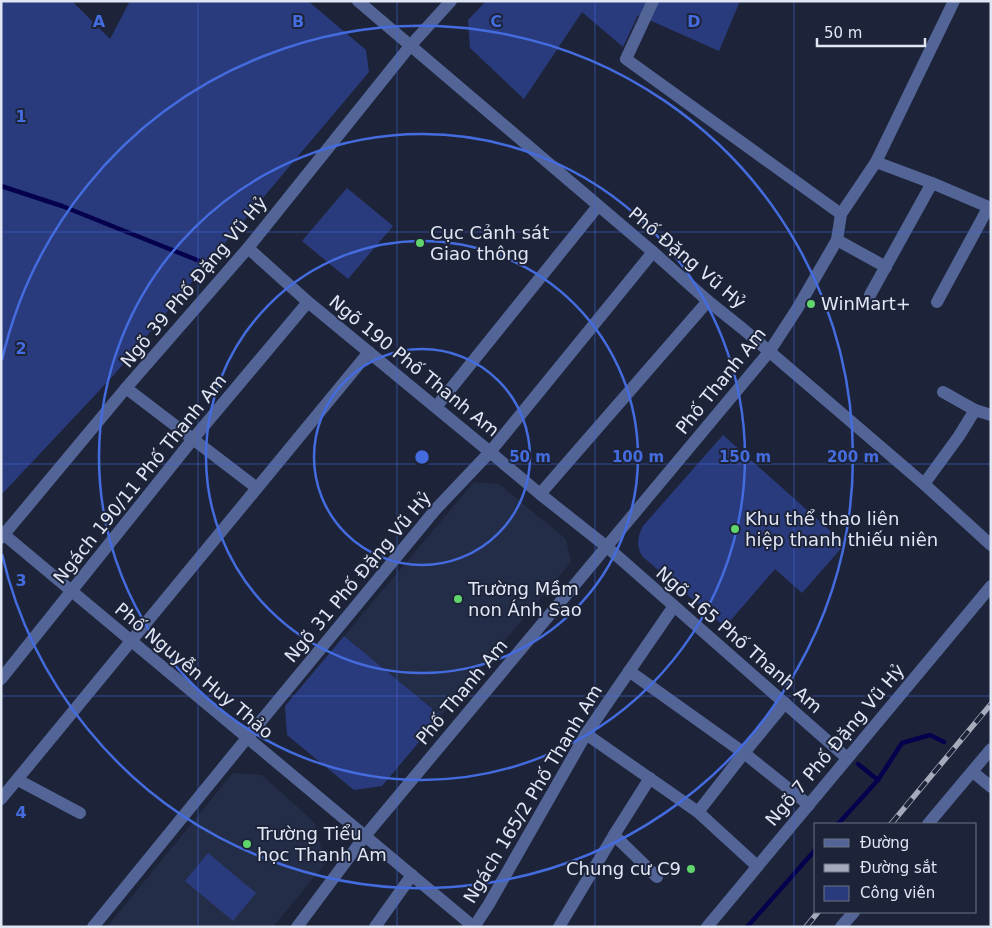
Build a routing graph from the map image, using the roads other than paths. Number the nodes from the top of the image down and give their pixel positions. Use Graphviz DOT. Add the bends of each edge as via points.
graph roads {
  1 [pos="358,1"];
  2 [pos="451,1"];
  3 [pos="653,1"];
  4 [pos="954,1"];
  5 [pos="410,46"];
  6 [pos="876,162"];
  7 [pos="932,182"];
  8 [pos="598,206"];
  9 [pos="989,208"];
  10 [pos="841,214"];
  11 [pos="837,240"];
  12 [pos="248,248"];
  13 [pos="653,252"];
  14 [pos="886,267"];
  15 [pos="870,295"];
  16 [pos="708,300"];
  17 [pos="308,302"];
  18 [pos="936,302"];
  19 [pos="369,352"];
  20 [pos="769,352"];
  21 [pos="126,388"];
  22 [pos="944,392"];
  23 [pos="436,407"];
  24 [pos="975,410"];
  25 [pos="991,415"];
  26 [pos="193,439"];
  27 [pos="490,452"];
  28 [pos="924,484"];
  29 [pos="257,488"];
  30 [pos="540,494"];
  31 [pos="2,535"];
  32 [pos="991,545"];
  33 [pos="607,548"];
  34 [pos="991,586"];
  35 [pos="72,592"];
  36 [pos="674,606"];
  37 [pos="132,642"];
  38 [pos="628,671"];
  39 [pos="1,678"];
  40 [pos="785,703"];
  41 [pos="586,734"];
  42 [pos="247,738"];
  43 [pos="991,749"];
  44 [pos="744,753"];
  45 [pos="847,758"];
  46 [pos="973,772"];
  47 [pos="650,778"];
  48 [pos="18,780"];
  49 [pos="991,787"];
  50 [pos="2,797"];
  51 [pos="809,805"];
  52 [pos="698,812"];
  53 [pos="80,813"];
  54 [pos="929,823"];
  55 [pos="614,835"];
  56 [pos="365,836"];
  57 [pos="757,866"];
  58 [pos="412,875"];
  59 [pos="657,877"];
  60 [pos="853,913"];
  61 [pos="93,927"];
  62 [pos="297,927"];
  63 [pos="375,927"];
  64 [pos="474,927"];
  65 [pos="559,927"];
  66 [pos="707,927"];
  67 [pos="841,927"];
  1 -- 5 [label="street, Phố Đặng Vũ Hỷ"];
  2 -- 5 [label="street, Ngõ 39 Phố Đặng Vũ Hỷ"];
  3 -- 10 [label="street" via="626,59"];
  4 -- 6 [label="street, Phố Thanh Am"];
  5 -- 8 [label="street, Phố Đặng Vũ Hỷ"];
  5 -- 12 [label="street, Ngõ 39 Phố Đặng Vũ Hỷ"];
  6 -- 7 [label="street"];
  6 -- 10 [label="street, Phố Thanh Am"];
  7 -- 9 [label="street"];
  7 -- 14 [label="street"];
  8 -- 13 [label="street, Phố Đặng Vũ Hỷ"];
  8 -- 23 [label="street"];
  9 -- 18 [label="street"];
  10 -- 11 [label="street, Phố Thanh Am"];
  11 -- 14 [label="street"];
  11 -- 20 [label="street, Phố Thanh Am"];
  12 -- 17 [label="street, Ngõ 190 Phố Thanh Am"];
  12 -- 21 [label="street, Ngõ 39 Phố Đặng Vũ Hỷ"];
  13 -- 16 [label="street, Phố Đặng Vũ Hỷ"];
  13 -- 27 [label="street, Ngõ 31 Phố Đặng Vũ Hỷ"];
  14 -- 15 [label="street"];
  16 -- 20 [label="street, Phố Đặng Vũ Hỷ"];
  16 -- 30 [label="street"];
  17 -- 19 [label="street, Ngõ 190 Phố Thanh Am"];
  17 -- 26 [label="street, Ngách 190/11 Phố Thanh Am"];
  19 -- 23 [label="street, Ngõ 190 Phố Thanh Am"];
  19 -- 29 [label="street"];
  20 -- 28 [label="street, Phố Đặng Vũ Hỷ"];
  20 -- 33 [label="street, Phố Thanh Am"];
  21 -- 26 [label="street"];
  21 -- 31 [label="street, Ngõ 39 Phố Đặng Vũ Hỷ"];
  22 -- 24 [label="street"];
  23 -- 27 [label="street, Ngõ 190 Phố Thanh Am"];
  24 -- 25 [label="street"];
  24 -- 28 [label="street"];
  26 -- 29 [label="street"];
  26 -- 35 [label="street, Ngách 190/11 Phố Thanh Am"];
  27 -- 30 [label="street, Ngõ 190 Phố Thanh Am"];
  27 -- 42 [label="street, Ngõ 31 Phố Đặng Vũ Hỷ" via="436,510"];
  28 -- 32 [label="street, Phố Đặng Vũ Hỷ"];
  29 -- 37 [label="street"];
  30 -- 33 [label="street, Ngõ 190 Phố Thanh Am"];
  31 -- 35 [label="street, Phố Nguyễn Huy Thảo"];
  33 -- 36 [label="street, Ngõ 165 Phố Thanh Am"];
  33 -- 56 [label="street, Phố Thanh Am"];
  34 -- 45 [label="street, Ngõ 7 Phố Đặng Vũ Hỷ"];
  35 -- 37 [label="street, Phố Nguyễn Huy Thảo"];
  35 -- 39 [label="street, Ngách 190/11 Phố Thanh Am"];
  36 -- 38 [label="street, Ngách 165/2 Phố Thanh Am"];
  36 -- 40 [label="street, Ngõ 165 Phố Thanh Am"];
  37 -- 42 [label="street, Phố Nguyễn Huy Thảo"];
  37 -- 48 [label="street"];
  38 -- 41 [label="street, Ngách 165/2 Phố Thanh Am"];
  38 -- 44 [label="street"];
  40 -- 44 [label="street"];
  40 -- 45 [label="street, Ngõ 165 Phố Thanh Am"];
  41 -- 47 [label="street"];
  41 -- 64 [label="street, Ngách 165/2 Phố Thanh Am"];
  42 -- 56 [label="street, Phố Nguyễn Huy Thảo"];
  42 -- 61 [label="street, Ngõ 31 Phố Đặng Vũ Hỷ"];
  43 -- 46 [label="street"];
  44 -- 51 [label="street"];
  44 -- 52 [label="street"];
  45 -- 51 [label="street, Ngõ 7 Phố Đặng Vũ Hỷ"];
  46 -- 49 [label="street"];
  46 -- 54 [label="street"];
  47 -- 52 [label="street"];
  47 -- 55 [label="street"];
  48 -- 50 [label="street"];
  48 -- 53 [label="street"];
  51 -- 57 [label="street, Ngõ 7 Phố Đặng Vũ Hỷ"];
  52 -- 57 [label="street"];
  55 -- 59 [label="street"];
  55 -- 65 [label="street"];
  56 -- 58 [label="street, Phố Nguyễn Huy Thảo"];
  56 -- 62 [label="street, Phố Thanh Am"];
  57 -- 66 [label="street, Ngõ 7 Phố Đặng Vũ Hỷ"];
  58 -- 63 [label="street"];
  58 -- 64 [label="street, Phố Nguyễn Huy Thảo"];
  60 -- 67 [label="street"];
}
